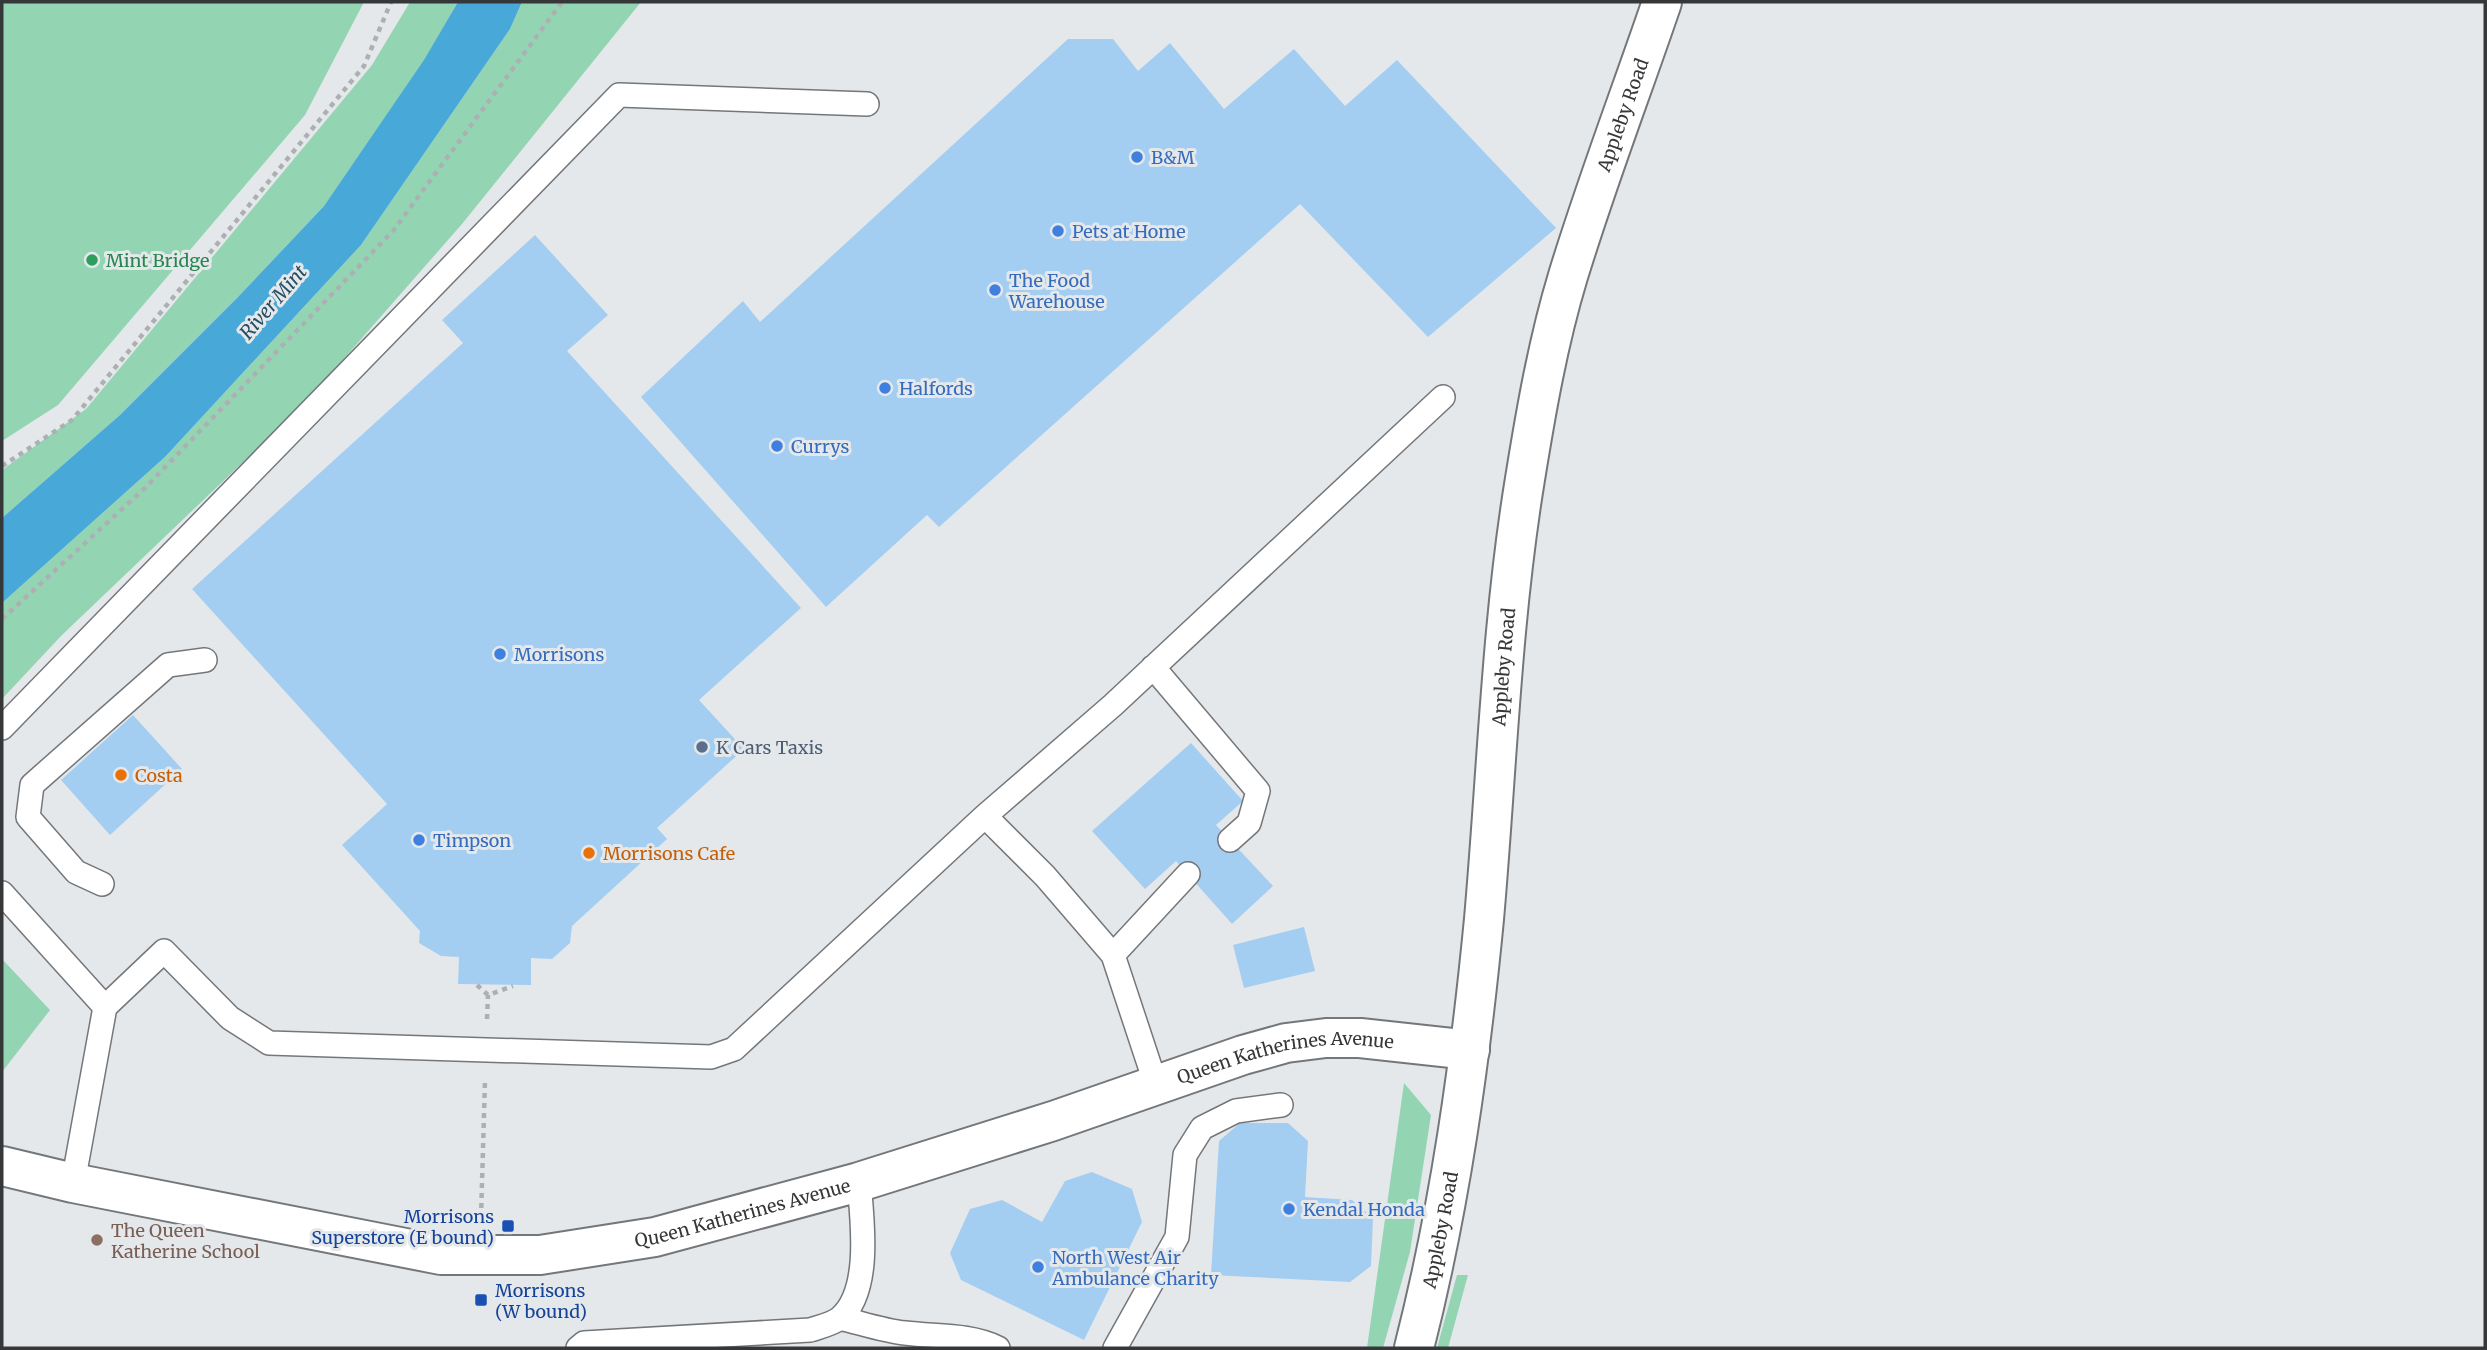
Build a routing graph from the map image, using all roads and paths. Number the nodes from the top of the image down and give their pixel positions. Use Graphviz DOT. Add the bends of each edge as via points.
graph roads {
  1 [pos="391,2"];
  2 [pos="562,2"];
  3 [pos="1662,2"];
  4 [pos="867,104"];
  5 [pos="1443,397"];
  6 [pos="2,466"];
  7 [pos="2,620"];
  8 [pos="205,660"];
  9 [pos="1153,667"];
  10 [pos="2,728"];
  11 [pos="985,816"];
  12 [pos="1230,840"];
  13 [pos="1188,874"];
  14 [pos="102,884"];
  15 [pos="2,893"];
  16 [pos="1113,956"];
  17 [pos="477,985"];
  18 [pos="513,986"];
  19 [pos="488,995"];
  20 [pos="105,1007"];
  21 [pos="486,1050"];
  22 [pos="1470,1051"];
  23 [pos="1156,1085"];
  24 [pos="1281,1105"];
  25 [pos="2,1166"];
  26 [pos="859,1182"];
  27 [pos="73,1183"];
  28 [pos="480,1255"];
  29 [pos="840,1318"];
  30 [pos="649,1343"];
  31 [pos="578,1348"];
  32 [pos="999,1348"];
  33 [pos="1115,1348"];
  34 [pos="1414,1348"];
  1 -- 6 [label="path" via="364,66 72,420"];
  2 -- 7 [label="path" via="393,231 144,489"];
  3 -- 22 [label="street, Appleby Road" via="1568,277 1544,366 1524,483 1503,661"];
  4 -- 10 [label="lane" via="619,95"];
  5 -- 9 [label="lane"];
  8 -- 14 [label="lane" via="168,665 32,785 28,817 76,872"];
  9 -- 11 [label="lane"];
  9 -- 12 [label="lane" via="1258,791 1248,823"];
  11 -- 16 [label="lane" via="1045,876"];
  11 -- 21 [label="lane" via="734,1049 711,1058"];
  13 -- 16 [label="lane"];
  15 -- 20 [label="lane"];
  16 -- 23 [label="lane"];
  17 -- 19 [label="path"];
  18 -- 19 [label="path"];
  19 -- 21 [label="path"];
  20 -- 21 [label="lane" via="164,951 230,1018 269,1043"];
  20 -- 27 [label="lane"];
  21 -- 28 [label="path"];
  22 -- 23 [label="street, Queen Katherines Avenue" via="1326,1038 1286,1043"];
  22 -- 34 [label="street, Appleby Road" via="1450,1184"];
  23 -- 26 [label="street, Queen Katherines Avenue"];
  24 -- 33 [label="lane" via="1236,1111 1202,1128 1185,1154 1177,1237"];
  25 -- 27 [label="street, Queen Katherines Avenue"];
  26 -- 28 [label="street, Queen Katherines Avenue" via="655,1237 540,1255"];
  26 -- 29 [label="lane" via="862,1260 858,1292"];
  27 -- 28 [label="street, Queen Katherines Avenue" via="378,1244 441,1255"];
  29 -- 30 [label="lane" via="810,1330"];
  29 -- 32 [label="lane"];
  30 -- 31 [label="lane" via="584,1343"];
}
